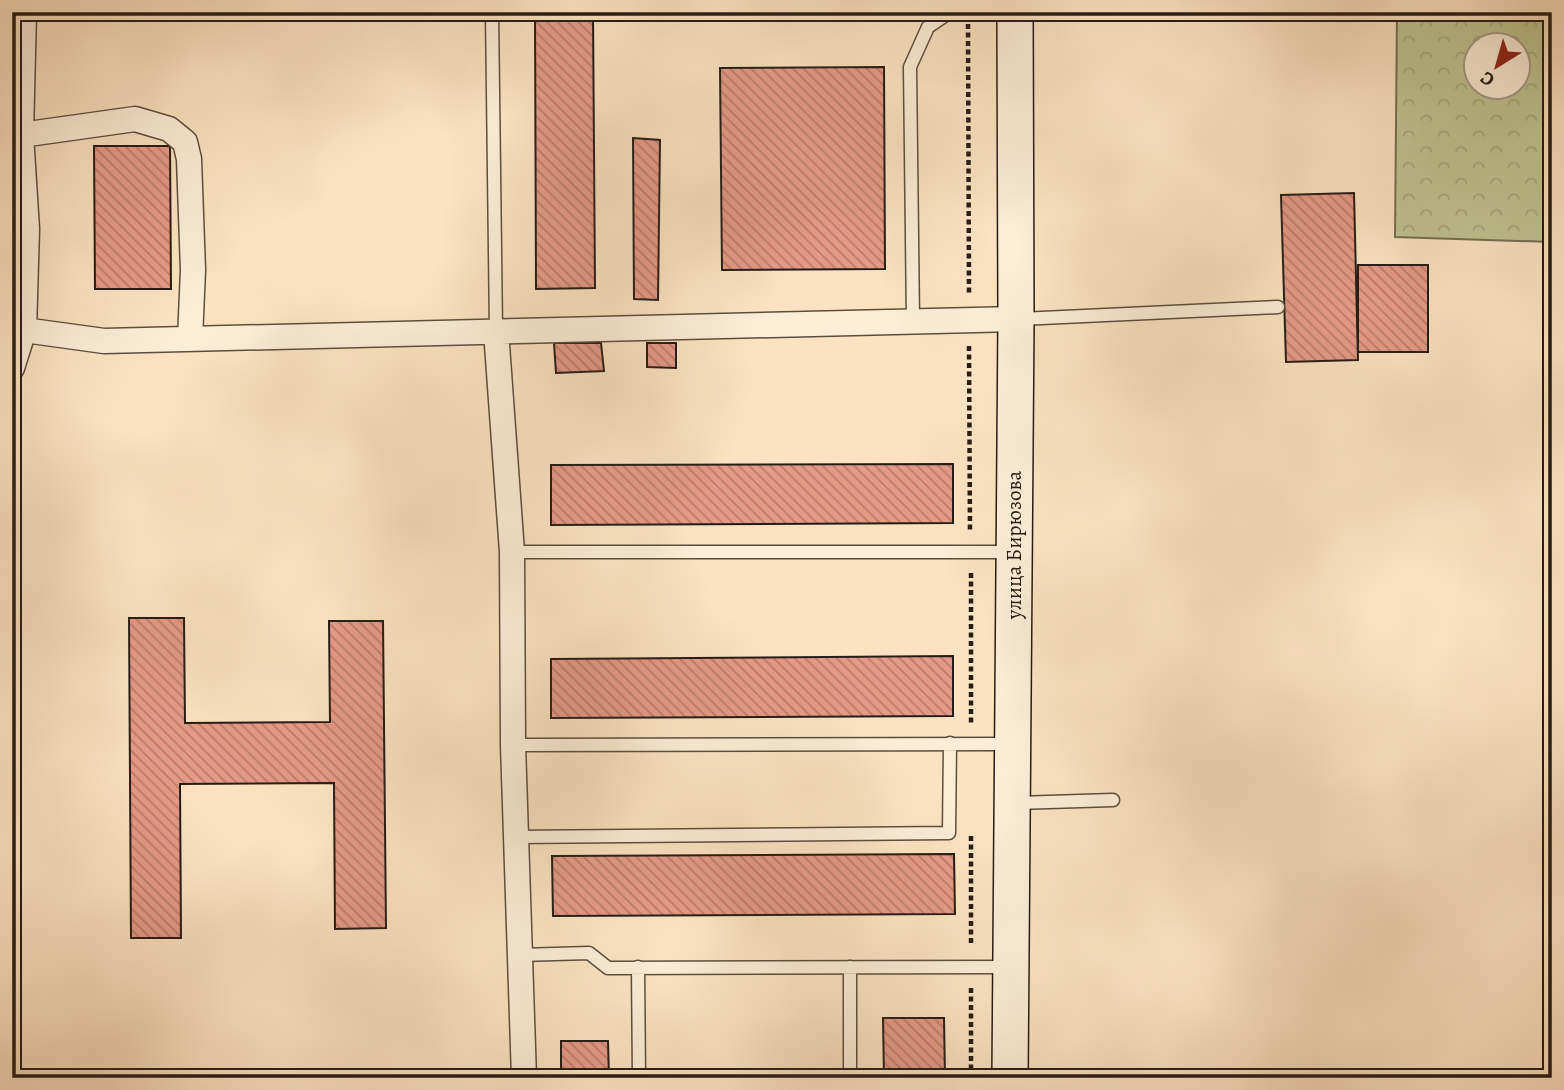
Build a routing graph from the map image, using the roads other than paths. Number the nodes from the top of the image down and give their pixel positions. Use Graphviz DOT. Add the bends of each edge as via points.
graph roads {
  1 [pos="24,12"];
  2 [pos="492,12"];
  3 [pos="950,12"];
  4 [pos="1015,12"];
  5 [pos="17,108"];
  6 [pos="21,135"];
  7 [pos="19,229"];
  8 [pos="1278,307"];
  9 [pos="1016,319"];
  10 [pos="913,322"];
  11 [pos="24,330"];
  12 [pos="496,331"];
  13 [pos="190,339"];
  14 [pos="12,368"];
  15 [pos="512,552"];
  16 [pos="1014,552"];
  17 [pos="950,743"];
  18 [pos="1012,744"];
  19 [pos="513,745"];
  20 [pos="1113,800"];
  21 [pos="1012,803"];
  22 [pos="516,837"];
  23 [pos="520,955"];
  24 [pos="638,967"];
  25 [pos="850,967"];
  26 [pos="1010,967"];
  27 [pos="524,1078"];
  28 [pos="639,1078"];
  29 [pos="850,1078"];
  30 [pos="1010,1078"];
  1 -- 5 [label="street"];
  2 -- 12 [label="lane"];
  3 -- 10 [label="lane" via="928,27 910,67"];
  4 -- 9 [label="main road, улица Бирюзова"];
  5 -- 6 [label="street"];
  6 -- 7 [label="street"];
  6 -- 13 [label="street" via="135,119 169,129 185,142 190,159 193,270"];
  7 -- 11 [label="street"];
  8 -- 9 [label="lane"];
  9 -- 10 [label="street"];
  9 -- 16 [label="main road, улица Бирюзова"];
  10 -- 12 [label="street"];
  11 -- 13 [label="street" via="104,341"];
  11 -- 14 [label="street"];
  12 -- 13 [label="street"];
  12 -- 15 [label="street"];
  15 -- 16 [label="lane"];
  15 -- 19 [label="street"];
  16 -- 18 [label="main road, улица Бирюзова"];
  17 -- 18 [label="lane"];
  17 -- 19 [label="lane"];
  17 -- 22 [label="lane" via="949,833"];
  18 -- 21 [label="main road, улица Бирюзова"];
  19 -- 22 [label="street"];
  20 -- 21 [label="lane"];
  21 -- 26 [label="main road, улица Бирюзова"];
  22 -- 23 [label="street"];
  23 -- 24 [label="lane" via="589,953 608,968"];
  23 -- 27 [label="street"];
  24 -- 25 [label="lane"];
  24 -- 28 [label="lane"];
  25 -- 26 [label="lane"];
  25 -- 29 [label="lane"];
  26 -- 30 [label="main road, улица Бирюзова"];
}
